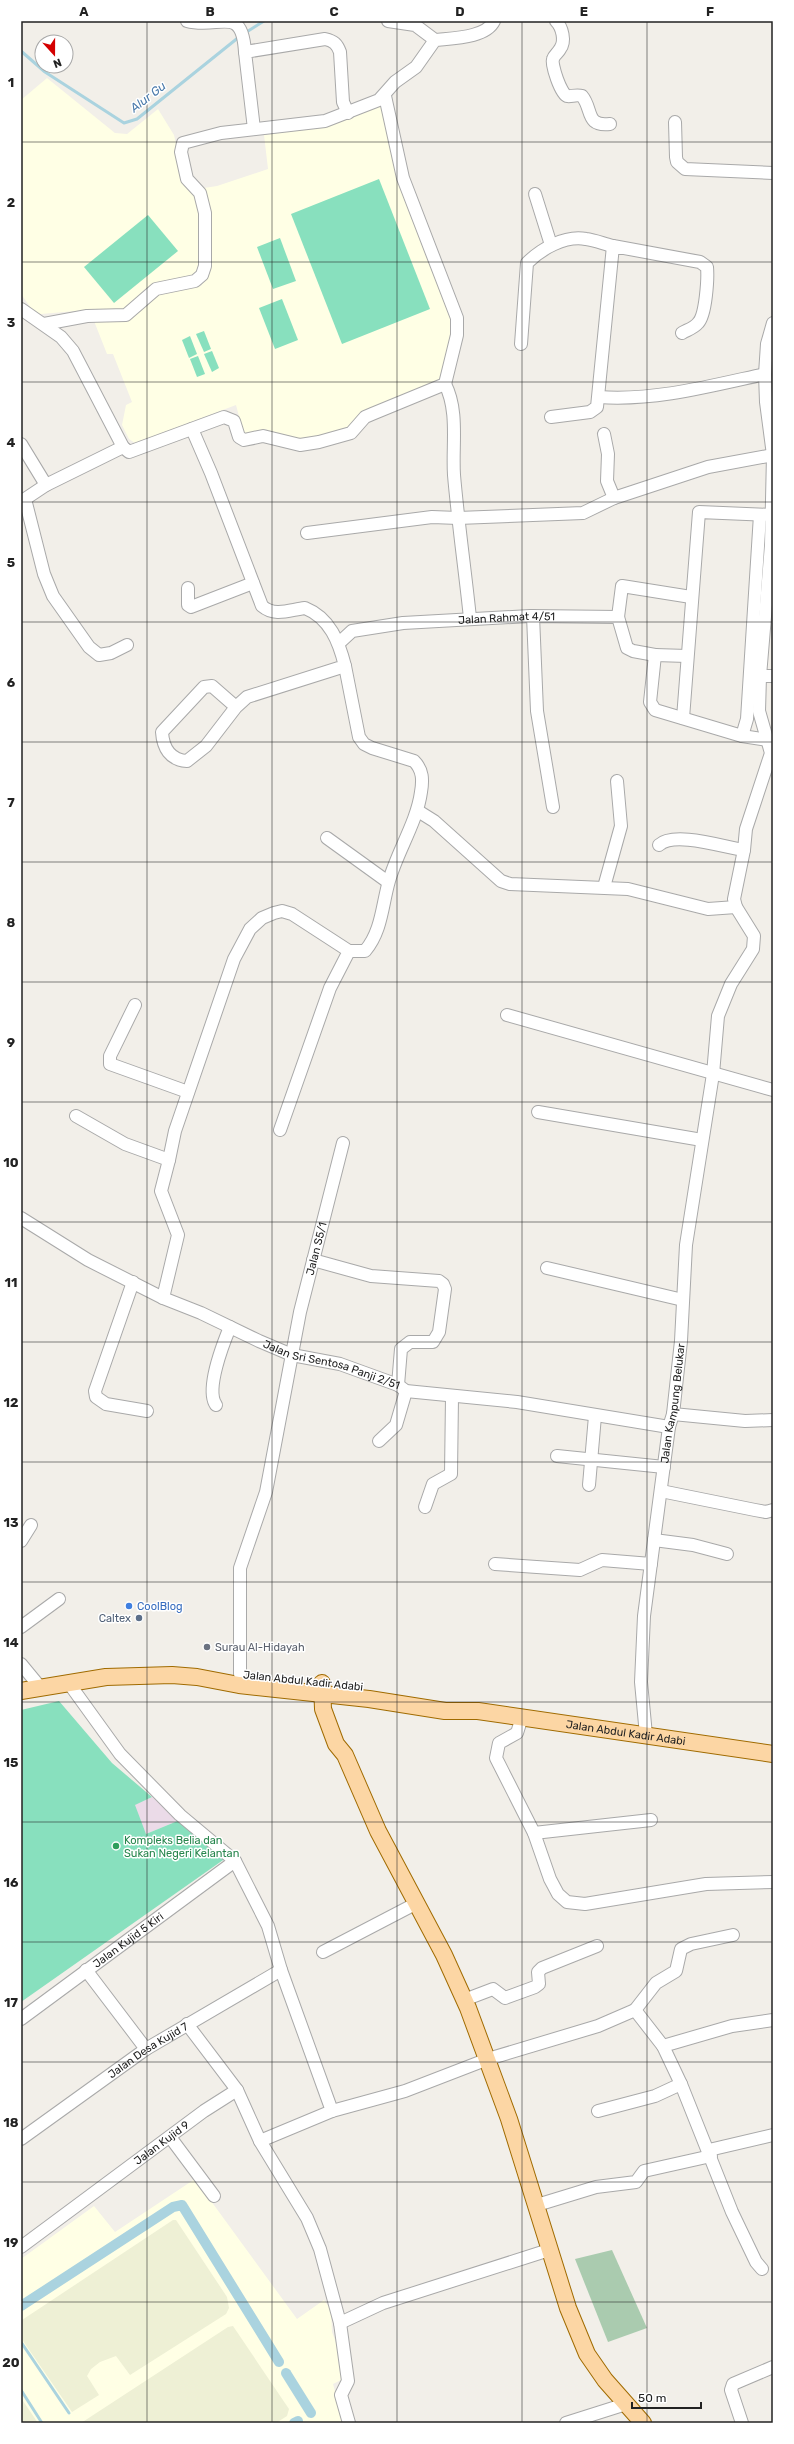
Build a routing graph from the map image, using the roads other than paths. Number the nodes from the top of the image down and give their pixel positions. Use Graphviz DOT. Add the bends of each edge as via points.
graph roads {
  1 [pos="188,21"];
  2 [pos="388,21"];
  3 [pos="494,21"];
  4 [pos="556,21"];
  5 [pos="435,40"];
  6 [pos="244,41"];
  7 [pos="384,96"];
  8 [pos="348,113"];
  9 [pos="675,122"];
  10 [pos="610,124"];
  11 [pos="254,129"];
  12 [pos="773,173"];
  13 [pos="535,194"];
  14 [pos="551,245"];
  15 [pos="613,246"];
  16 [pos="21,309"];
  17 [pos="773,323"];
  18 [pos="44,324"];
  19 [pos="682,333"];
  20 [pos="521,344"];
  21 [pos="765,374"];
  22 [pos="444,384"];
  23 [pos="599,397"];
  24 [pos="769,401"];
  25 [pos="551,417"];
  26 [pos="192,429"];
  27 [pos="604,434"];
  28 [pos="21,444"];
  29 [pos="123,447"];
  30 [pos="773,454"];
  31 [pos="46,485"];
  32 [pos="614,498"];
  33 [pos="23,499"];
  34 [pos="766,515"];
  35 [pos="458,518"];
  36 [pos="307,533"];
  37 [pos="253,583"];
  38 [pos="188,588"];
  39 [pos="691,597"];
  40 [pos="769,614"];
  41 [pos="533,616"];
  42 [pos="470,618"];
  43 [pos="618,618"];
  44 [pos="339,643"];
  45 [pos="127,645"];
  46 [pos="655,655"];
  47 [pos="687,656"];
  48 [pos="346,666"];
  49 [pos="760,676"];
  50 [pos="773,676"];
  51 [pos="236,707"];
  52 [pos="683,718"];
  53 [pos="768,725"];
  54 [pos="742,736"];
  55 [pos="768,740"];
  56 [pos="617,781"];
  57 [pos="554,807"];
  58 [pos="418,811"];
  59 [pos="327,838"];
  60 [pos="659,845"];
  61 [pos="744,850"];
  62 [pos="388,882"];
  63 [pos="604,887"];
  64 [pos="736,907"];
  65 [pos="350,951"];
  66 [pos="135,1005"];
  67 [pos="507,1015"];
  68 [pos="713,1074"];
  69 [pos="773,1090"];
  70 [pos="188,1092"];
  71 [pos="538,1112"];
  72 [pos="76,1116"];
  73 [pos="280,1130"];
  74 [pos="702,1140"];
  75 [pos="343,1143"];
  76 [pos="170,1160"];
  77 [pos="21,1218"];
  78 [pos="313,1260"];
  79 [pos="547,1268"];
  80 [pos="133,1282"];
  81 [pos="163,1298"];
  82 [pos="683,1300"];
  83 [pos="230,1327"];
  84 [pos="292,1355"];
  85 [pos="402,1388"];
  86 [pos="452,1397"];
  87 [pos="216,1405"];
  88 [pos="147,1412"];
  89 [pos="673,1414"];
  90 [pos="596,1416"];
  91 [pos="773,1420"];
  92 [pos="669,1428"];
  93 [pos="379,1441"];
  94 [pos="556,1456"];
  95 [pos="592,1461"];
  96 [pos="664,1467"];
  97 [pos="590,1485"];
  98 [pos="661,1490"];
  99 [pos="425,1507"];
  100 [pos="773,1510"];
  101 [pos="31,1525"];
  102 [pos="654,1540"];
  103 [pos="21,1541"];
  104 [pos="727,1554"];
  105 [pos="495,1564"];
  106 [pos="651,1564"];
  107 [pos="59,1599"];
  108 [pos="21,1627"];
  109 [pos="21,1664"];
  110 [pos="240,1674"];
  111 [pos="197,1677"];
  112 [pos="68,1682"];
  113 [pos="40,1687"];
  114 [pos="326,1689"];
  115 [pos="21,1691"];
  116 [pos="522,1717"];
  117 [pos="646,1735"];
  118 [pos="773,1754"];
  119 [pos="651,1820"];
  120 [pos="534,1833"];
  121 [pos="235,1861"];
  122 [pos="773,1882"];
  123 [pos="417,1903"];
  124 [pos="733,1935"];
  125 [pos="597,1946"];
  126 [pos="323,1952"];
  127 [pos="86,1970"];
  128 [pos="281,1970"];
  129 [pos="464,2000"];
  130 [pos="635,2010"];
  131 [pos="21,2019"];
  132 [pos="773,2020"];
  133 [pos="187,2024"];
  134 [pos="662,2046"];
  135 [pos="146,2049"];
  136 [pos="488,2059"];
  137 [pos="681,2084"];
  138 [pos="237,2090"];
  139 [pos="332,2111"];
  140 [pos="598,2111"];
  141 [pos="773,2135"];
  142 [pos="170,2137"];
  143 [pos="21,2139"];
  144 [pos="260,2141"];
  145 [pos="710,2153"];
  146 [pos="214,2196"];
  147 [pos="537,2204"];
  148 [pos="21,2247"];
  149 [pos="549,2250"];
  150 [pos="762,2269"];
  151 [pos="340,2323"];
  152 [pos="773,2367"];
  153 [pos="626,2404"];
  154 [pos="349,2423"];
  155 [pos="566,2423"];
  156 [pos="643,2423"];
  157 [pos="742,2423"];
  1 -- 6 [label="street" via="201,24 232,22"];
  2 -- 5 [label="street" via="415,25"];
  3 -- 5 [label="street" via="492,25 476,34"];
  4 -- 10 [label="street" via="563,39 552,65 562,92 568,96 582,96 592,119 602,125"];
  5 -- 7 [label="street" via="416,67 395,82"];
  6 -- 8 [label="street" via="332,40 338,45 340,52 343,102"];
  6 -- 11 [label="street"];
  7 -- 8 [label="street"];
  7 -- 22 [label="street" via="404,178 457,318 457,335"];
  8 -- 11 [label="street" via="325,121"];
  9 -- 12 [label="street" via="677,162 685,169"];
  11 -- 18 [label="street" via="189,140 182,145 181,152 187,179 200,193 205,213 205,266 199,278 189,283 156,289 126,315 87,316"];
  13 -- 14 [label="street"];
  14 -- 15 [label="street" via="585,238"];
  14 -- 20 [label="street" via="538,252 527,263"];
  15 -- 19 [label="street" via="700,262 707,267 702,317 693,327"];
  15 -- 23 [label="street"];
  16 -- 18 [label="street"];
  17 -- 21 [label="street" via="767,344"];
  18 -- 29 [label="street" via="61,337 73,352"];
  21 -- 23 [label="street" via="663,395"];
  21 -- 24 [label="street"];
  22 -- 26 [label="street" via="372,414 351,433 312,443 295,444 263,436 241,439 234,421 228,418 220,418"];
  22 -- 35 [label="street" via="448,391 453,427"];
  23 -- 25 [label="street" via="595,410"];
  24 -- 30 [label="street"];
  26 -- 29 [label="street" via="135,452 129,452"];
  26 -- 37 [label="street"];
  27 -- 32 [label="street" via="608,454 607,481"];
  28 -- 31 [label="street"];
  29 -- 31 [label="street"];
  30 -- 32 [label="street" via="708,467"];
  30 -- 34 [label="street"];
  31 -- 33 [label="street"];
  32 -- 35 [label="street" via="583,512"];
  33 -- 45 [label="street" via="44,574 53,596 89,647 99,654 110,653"];
  34 -- 39 [label="street" via="700,512"];
  34 -- 40 [label="street"];
  34 -- 54 [label="street" via="747,719"];
  35 -- 36 [label="street" via="432,517"];
  35 -- 42 [label="street"];
  37 -- 38 [label="street" via="191,607 188,605"];
  37 -- 44 [label="street" via="262,606 268,612 305,608 311,610 324,619"];
  39 -- 43 [label="street" via="622,586"];
  39 -- 47 [label="street"];
  40 -- 49 [label="street"];
  41 -- 42 [label="street, Jalan Rahmat 4/51"];
  41 -- 43 [label="street, Jalan Rahmat 4/51"];
  41 -- 57 [label="street" via="537,711"];
  42 -- 44 [label="street, Jalan Rahmat 4/51" via="403,623 352,631"];
  43 -- 46 [label="street" via="627,648"];
  44 -- 48 [label="street"];
  46 -- 47 [label="street"];
  46 -- 52 [label="street" via="650,702 655,710"];
  47 -- 52 [label="street"];
  48 -- 51 [label="street" via="253,694"];
  48 -- 58 [label="street" via="359,736 364,744 414,761 420,767 422,778"];
  49 -- 50 [label="street"];
  49 -- 53 [label="street" via="760,711"];
  51 -- 51 [label="street" via="206,746 186,761 180,761 169,754 163,743 162,732 204,687 212,686"];
  52 -- 54 [label="street"];
  53 -- 55 [label="street"];
  54 -- 55 [label="street"];
  55 -- 61 [label="street" via="771,754 746,829"];
  56 -- 63 [label="street" via="621,826"];
  58 -- 62 [label="street" via="407,831"];
  58 -- 63 [label="street" via="434,821 501,881 510,884"];
  59 -- 62 [label="street"];
  60 -- 61 [label="street" via="664,840 678,838"];
  61 -- 64 [label="street" via="734,899"];
  62 -- 65 [label="street" via="380,923 369,946 360,952"];
  63 -- 64 [label="street" via="628,889 708,909"];
  64 -- 68 [label="street, Jalan Kampung Belukar" via="754,936 753,949 731,984 718,1016"];
  65 -- 70 [label="street" via="287,912 274,913 254,925 234,959 211,1032"];
  65 -- 73 [label="street" via="330,988"];
  66 -- 70 [label="street" via="110,1056 110,1064"];
  67 -- 68 [label="street"];
  68 -- 69 [label="street"];
  68 -- 74 [label="street, Jalan Kampung Belukar"];
  70 -- 76 [label="street" via="175,1132"];
  71 -- 74 [label="street"];
  72 -- 76 [label="street" via="125,1144"];
  74 -- 82 [label="street, Jalan Kampung Belukar" via="686,1245"];
  75 -- 78 [label="street, Jalan S5/1"];
  76 -- 81 [label="street" via="161,1191 178,1235"];
  77 -- 80 [label="street, Jalan Sri Sentosa Panji 2/51" via="88,1260"];
  78 -- 84 [label="street, Jalan S5/1"];
  78 -- 85 [label="street" via="370,1276 438,1281 443,1284 445,1290 439,1332 433,1342 410,1342 401,1349"];
  79 -- 82 [label="street"];
  80 -- 81 [label="street, Jalan Sri Sentosa Panji 2/51"];
  80 -- 88 [label="street" via="95,1391 96,1397 106,1404"];
  81 -- 83 [label="street, Jalan Sri Sentosa Panji 2/51"];
  82 -- 89 [label="street, Jalan Kampung Belukar"];
  83 -- 84 [label="street, Jalan Sri Sentosa Panji 2/51"];
  83 -- 87 [label="street" via="222,1347 211,1395"];
  84 -- 85 [label="street, Jalan Sri Sentosa Panji 2/51" via="340,1364"];
  84 -- 110 [label="street, Jalan S5/1" via="266,1492 240,1568"];
  85 -- 86 [label="street, Jalan Sri Sentosa Panji 2/51"];
  85 -- 93 [label="street" via="396,1424"];
  86 -- 90 [label="street, Jalan Sri Sentosa Panji 2/51" via="518,1402"];
  86 -- 99 [label="street" via="451,1474 433,1484"];
  89 -- 91 [label="street" via="745,1421"];
  89 -- 92 [label="street, Jalan Kampung Belukar"];
  90 -- 92 [label="street, Jalan Sri Sentosa Panji 2/51"];
  90 -- 95 [label="street"];
  92 -- 96 [label="street, Jalan Kampung Belukar"];
  94 -- 95 [label="street"];
  95 -- 96 [label="street"];
  95 -- 97 [label="street"];
  96 -- 98 [label="street, Jalan Kampung Belukar"];
  98 -- 100 [label="street" via="766,1512"];
  98 -- 102 [label="street, Jalan Kampung Belukar"];
  101 -- 103 [label="street"];
  102 -- 104 [label="street" via="693,1545"];
  102 -- 106 [label="street, Jalan Kampung Belukar"];
  105 -- 106 [label="street" via="580,1570 602,1560"];
  106 -- 117 [label="street, Jalan Kampung Belukar" via="644,1616 641,1682"];
  107 -- 108 [label="street"];
  109 -- 113 [label="street"];
  110 -- 111 [label="main road, Jalan Abdul Kadir Adabi"];
  110 -- 114 [label="main road, Jalan Abdul Kadir Adabi"];
  111 -- 112 [label="main road, Jalan Abdul Kadir Adabi" via="136,1675"];
  111 -- 114 [label="main road, Jalan Abdul Kadir Adabi" via="239,1685"];
  112 -- 113 [label="main road, Jalan Abdul Kadir Adabi"];
  112 -- 121 [label="street" via="120,1754 180,1815"];
  113 -- 115 [label="main road, Jalan Abdul Kadir Adabi"];
  114 -- 116 [label="main road, Jalan Abdul Kadir Adabi" via="447,1701 478,1711"];
  114 -- 123 [label="main road" via="323,1709 336,1744 345,1756 378,1831"];
  116 -- 117 [label="main road, Jalan Abdul Kadir Adabi"];
  116 -- 120 [label="street" via="517,1732 499,1743 496,1758"];
  117 -- 118 [label="main road, Jalan Abdul Kadir Adabi"];
  119 -- 120 [label="street"];
  120 -- 122 [label="street" via="550,1879 558,1894 567,1902 585,1904 706,1884"];
  121 -- 127 [label="street, Jalan Kujid 5 Kiri"];
  121 -- 128 [label="street" via="268,1926"];
  123 -- 126 [label="street"];
  123 -- 129 [label="main road"];
  124 -- 130 [label="street" via="691,1944 681,1949 676,1971 656,1983"];
  125 -- 129 [label="street" via="542,1968 538,1972 539,1984 528,1990 506,1998 493,1989"];
  127 -- 131 [label="street, Jalan Kujid 5 Kiri"];
  127 -- 135 [label="street"];
  128 -- 133 [label="street, Jalan Desa Kujid 7"];
  128 -- 139 [label="street"];
  129 -- 136 [label="main road"];
  130 -- 134 [label="street"];
  130 -- 136 [label="street" via="598,2026"];
  132 -- 134 [label="street" via="732,2026"];
  133 -- 135 [label="street, Jalan Desa Kujid 7"];
  133 -- 138 [label="street"];
  134 -- 137 [label="street"];
  135 -- 143 [label="street, Jalan Desa Kujid 7"];
  136 -- 139 [label="street" via="405,2091"];
  136 -- 147 [label="main road"];
  137 -- 140 [label="street" via="654,2096"];
  137 -- 145 [label="street"];
  138 -- 142 [label="street, Jalan Kujid 9"];
  138 -- 144 [label="street"];
  139 -- 144 [label="street"];
  141 -- 145 [label="street"];
  142 -- 146 [label="street"];
  142 -- 148 [label="street, Jalan Kujid 9"];
  144 -- 151 [label="street" via="307,2218 320,2249"];
  145 -- 147 [label="street" via="644,2171 636,2182 596,2186"];
  145 -- 150 [label="street" via="732,2212 756,2262"];
  147 -- 149 [label="main road"];
  149 -- 151 [label="street" via="383,2303"];
  149 -- 153 [label="main road" via="568,2308 587,2354"];
  151 -- 154 [label="street" via="348,2381 341,2395"];
  152 -- 157 [label="street" via="733,2384 731,2390"];
  153 -- 155 [label="street"];
  153 -- 156 [label="main road"];
}
